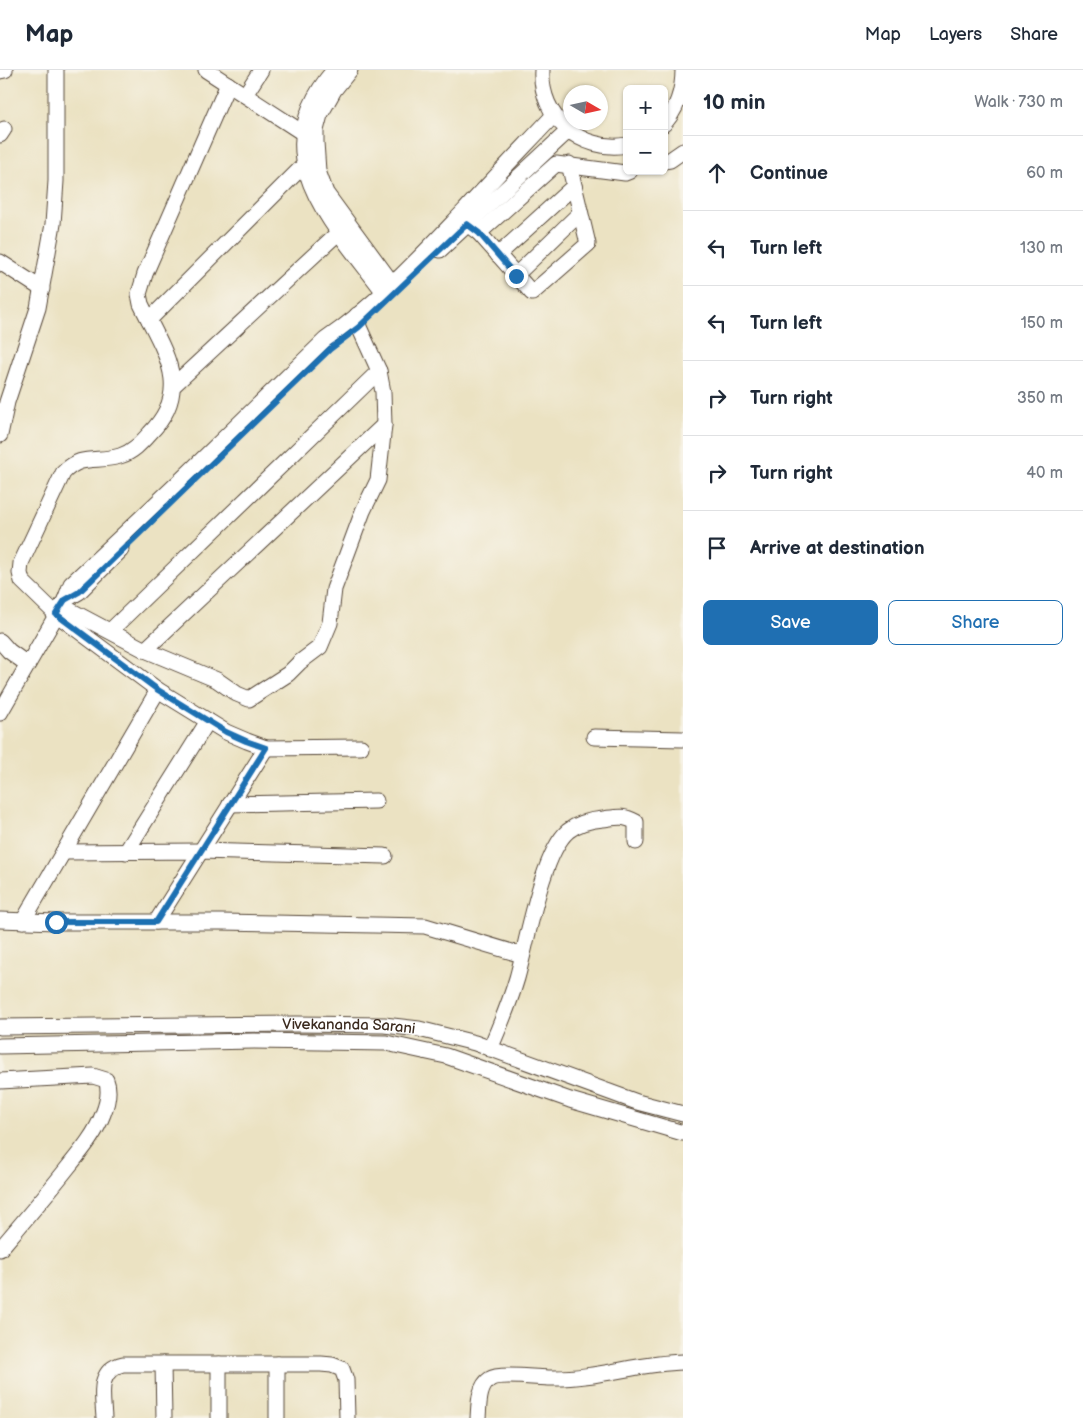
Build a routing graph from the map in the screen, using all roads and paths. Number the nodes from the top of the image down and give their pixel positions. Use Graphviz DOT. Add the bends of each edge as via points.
graph roads {
  1 [pos="5,70"];
  2 [pos="56,70"];
  3 [pos="206,70"];
  4 [pos="262,70"];
  5 [pos="334,70"];
  6 [pos="350,70"];
  7 [pos="542,70"];
  8 [pos="0,71"];
  9 [pos="683,72"];
  10 [pos="228,84"];
  11 [pos="682,91"];
  12 [pos="245,96"];
  13 [pos="554,115"];
  14 [pos="668,118"];
  15 [pos="563,125"];
  16 [pos="568,130"];
  17 [pos="303,132"];
  18 [pos="623,146"];
  19 [pos="683,151"];
  20 [pos="545,152"];
  21 [pos="668,160"];
  22 [pos="562,164"];
  23 [pos="304,165"];
  24 [pos="623,173"];
  25 [pos="574,186"];
  26 [pos="580,213"];
  27 [pos="459,228"];
  28 [pos="339,232"];
  29 [pos="498,255"];
  30 [pos="0,262"];
  31 [pos="516,276"];
  32 [pos="392,283"];
  33 [pos="42,289"];
  34 [pos="149,320"];
  35 [pos="358,321"];
  36 [pos="379,371"];
  37 [pos="173,386"];
  38 [pos="3,401"];
  39 [pos="384,425"];
  40 [pos="1,426"];
  41 [pos="61,607"];
  42 [pos="110,630"];
  43 [pos="0,641"];
  44 [pos="145,650"];
  45 [pos="27,664"];
  46 [pos="158,690"];
  47 [pos="0,712"];
  48 [pos="208,720"];
  49 [pos="594,738"];
  50 [pos="683,739"];
  51 [pos="361,747"];
  52 [pos="266,748"];
  53 [pos="376,801"];
  54 [pos="230,804"];
  55 [pos="636,842"];
  56 [pos="201,851"];
  57 [pos="63,852"];
  58 [pos="126,852"];
  59 [pos="385,856"];
  60 [pos="0,920"];
  61 [pos="24,921"];
  62 [pos="156,922"];
  63 [pos="522,955"];
  64 [pos="153,1026"];
  65 [pos="0,1027"];
  66 [pos="153,1042"];
  67 [pos="0,1046"];
  68 [pos="497,1052"];
  69 [pos="0,1081"];
  70 [pos="683,1114"];
  71 [pos="683,1133"];
  72 [pos="0,1249"];
  73 [pos="683,1362"];
  74 [pos="163,1364"];
  75 [pos="219,1364"];
  76 [pos="277,1364"];
  77 [pos="104,1418"];
  78 [pos="164,1418"];
  79 [pos="219,1418"];
  80 [pos="276,1418"];
  81 [pos="347,1418"];
  82 [pos="478,1418"];
  1 -- 8 [label="street"];
  2 -- 33 [label="street" via="56,180 53,224"];
  3 -- 10 [label="street"];
  4 -- 12 [label="street"];
  5 -- 17 [label="street" via="318,91"];
  6 -- 32 [label="street" via="320,114 316,142 318,171 326,193"];
  7 -- 13 [label="street" via="545,98"];
  9 -- 11 [label="street"];
  10 -- 12 [label="street"];
  10 -- 34 [label="street" via="145,274 139,294"];
  11 -- 14 [label="street"];
  12 -- 17 [label="street"];
  13 -- 15 [label="street"];
  13 -- 27 [label="street"];
  16 -- 18 [label="street" via="592,144"];
  16 -- 20 [label="street"];
  17 -- 23 [label="street"];
  19 -- 21 [label="street"];
  20 -- 22 [label="street"];
  20 -- 27 [label="street"];
  22 -- 24 [label="street"];
  22 -- 25 [label="street"];
  22 -- 27 [label="street"];
  23 -- 28 [label="street" via="312,190"];
  23 -- 34 [label="street"];
  25 -- 26 [label="street"];
  25 -- 29 [label="street"];
  26 -- 31 [label="street"];
  26 -- 31 [label="street" via="588,244 532,293"];
  27 -- 29 [label="street"];
  27 -- 32 [label="street"];
  27 -- 35 [label="street"];
  28 -- 32 [label="street"];
  28 -- 37 [label="street"];
  29 -- 31 [label="street"];
  30 -- 33 [label="street"];
  32 -- 35 [label="street"];
  33 -- 38 [label="street"];
  34 -- 37 [label="street" via="171,369"];
  35 -- 36 [label="street"];
  35 -- 41 [label="street" via="325,340 71,584"];
  36 -- 39 [label="street"];
  36 -- 42 [label="street"];
  37 -- 41 [label="street" via="171,405 164,418 141,444 119,456 79,460 63,473 21,563 20,572 29,589"];
  38 -- 40 [label="street"];
  39 -- 44 [label="street"];
  39 -- 44 [label="street" via="378,480 334,588 330,623 320,648 249,699 217,680"];
  41 -- 42 [label="street"];
  41 -- 45 [label="street"];
  41 -- 46 [label="street"];
  42 -- 44 [label="street"];
  43 -- 45 [label="street"];
  45 -- 47 [label="street"];
  46 -- 48 [label="street"];
  46 -- 57 [label="street"];
  48 -- 52 [label="street" via="226,732"];
  48 -- 58 [label="street"];
  49 -- 50 [label="street"];
  51 -- 52 [label="street"];
  52 -- 54 [label="street"];
  53 -- 54 [label="street"];
  54 -- 56 [label="street"];
  55 -- 63 [label="street" via="636,822 625,816 589,820 568,831 545,872"];
  56 -- 58 [label="street"];
  56 -- 59 [label="street"];
  56 -- 62 [label="street"];
  57 -- 58 [label="street"];
  57 -- 61 [label="street"];
  60 -- 61 [label="street"];
  61 -- 62 [label="street"];
  62 -- 63 [label="street" via="425,926"];
  63 -- 68 [label="street"];
  64 -- 65 [label="street, Vivekananda Sarani"];
  64 -- 66 [label="street"];
  64 -- 68 [label="street, Vivekananda Sarani" via="384,1025 419,1029"];
  66 -- 67 [label="street, Vivekananda Sarani"];
  66 -- 71 [label="street, Vivekananda Sarani" via="386,1043 446,1056 570,1100"];
  68 -- 70 [label="street, Vivekananda Sarani" via="637,1102"];
  69 -- 72 [label="street" via="93,1076 106,1080 108,1085 103,1114 88,1142"];
  73 -- 82 [label="street" via="661,1362 583,1376 499,1376 490,1379 485,1386 480,1397"];
  74 -- 75 [label="street"];
  74 -- 77 [label="street" via="112,1367 103,1386"];
  74 -- 78 [label="street"];
  75 -- 76 [label="street"];
  75 -- 79 [label="street"];
  76 -- 80 [label="street"];
  76 -- 81 [label="street" via="321,1364 342,1369 346,1380"];
}
